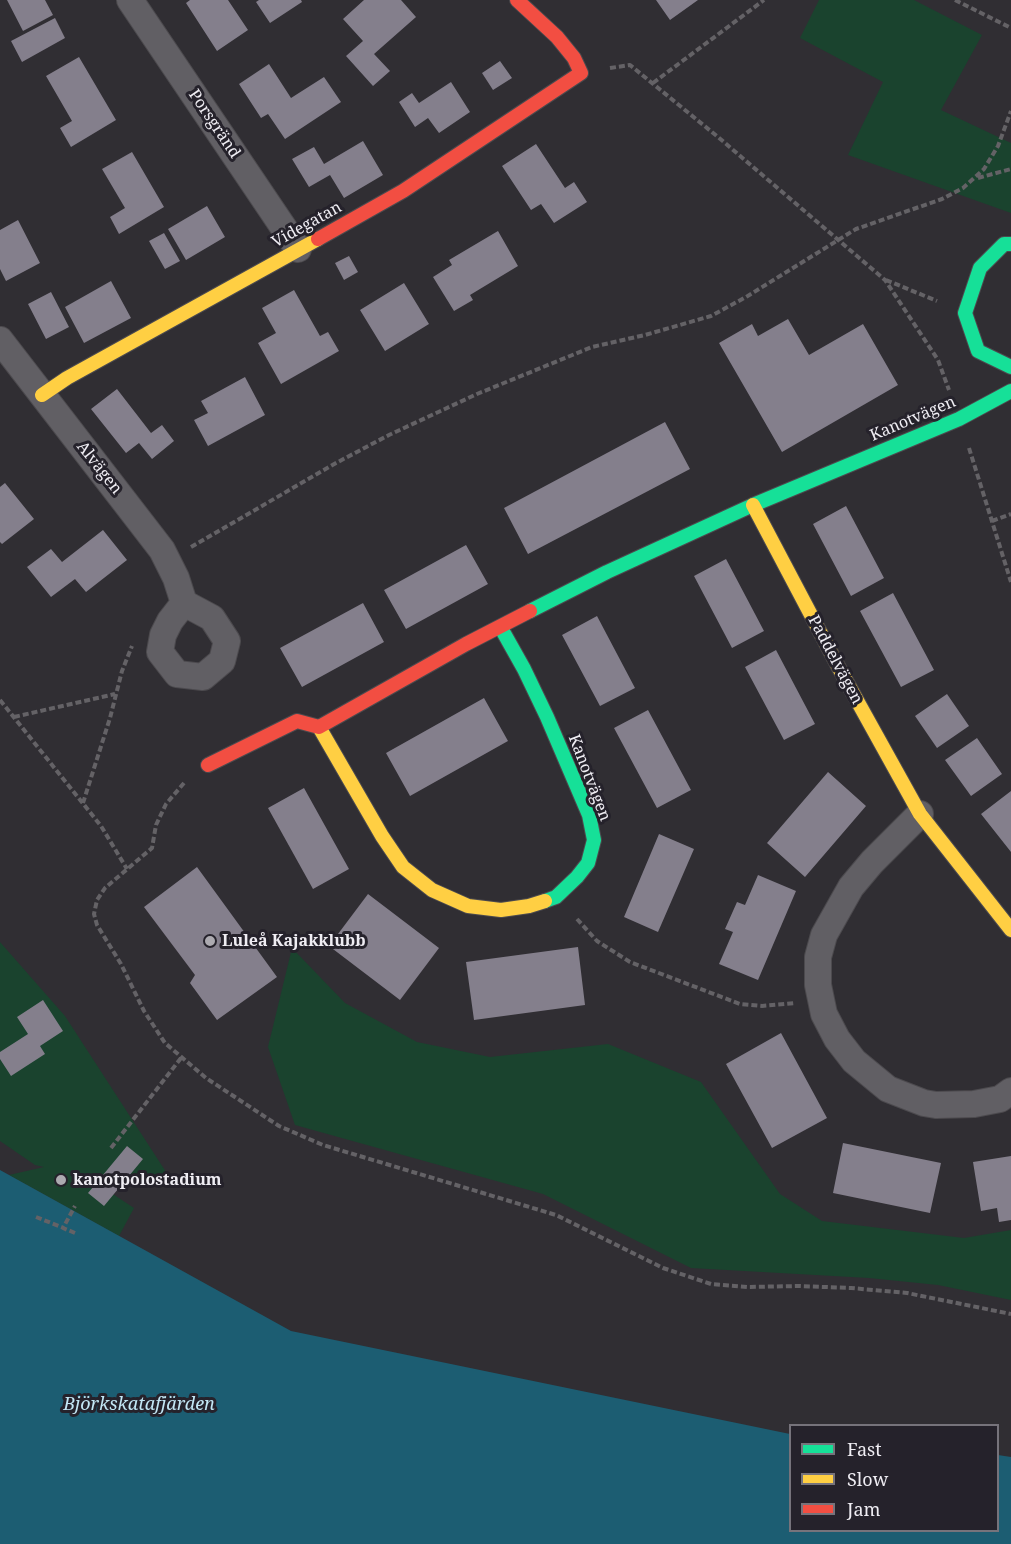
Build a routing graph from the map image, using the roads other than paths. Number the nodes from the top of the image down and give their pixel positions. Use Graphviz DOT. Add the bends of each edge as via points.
graph roads {
  1 [pos="130,0"];
  2 [pos="517,0"];
  3 [pos="1011,244"];
  4 [pos="298,249"];
  5 [pos="0,340"];
  6 [pos="1011,367"];
  7 [pos="1011,391"];
  8 [pos="42,394"];
  9 [pos="753,505"];
  10 [pos="184,603"];
  11 [pos="501,627"];
  12 [pos="319,727"];
  13 [pos="208,765"];
  14 [pos="920,814"];
  15 [pos="1011,930"];
  16 [pos="1011,1091"];
  1 -- 4 [label="street, Porsgränd"];
  2 -- 4 [label="street, Videgatan" via="557,38 581,73 403,191"];
  3 -- 6 [label="street" via="1004,244 980,267 966,313 978,351"];
  4 -- 8 [label="street, Videgatan"];
  5 -- 8 [label="street, Alvägen"];
  7 -- 9 [label="street, Kanotvägen" via="959,419"];
  8 -- 10 [label="street, Alvägen" via="162,550"];
  9 -- 11 [label="street, Kanotvägen" via="607,572"];
  9 -- 14 [label="street, Paddelvägen"];
  11 -- 12 [label="street, Kanotvägen"];
  11 -- 12 [label="street, Kanotvägen" via="547,717 589,815 594,840 588,863 556,897 501,910 468,906 432,891 403,867"];
  12 -- 13 [label="street" via="297,721"];
  14 -- 15 [label="street, Paddelvägen"];
  14 -- 16 [label="street" via="851,887 824,935 818,957 821,999 837,1039 848,1054 888,1089 936,1105 974,1104 1000,1099"];
}
